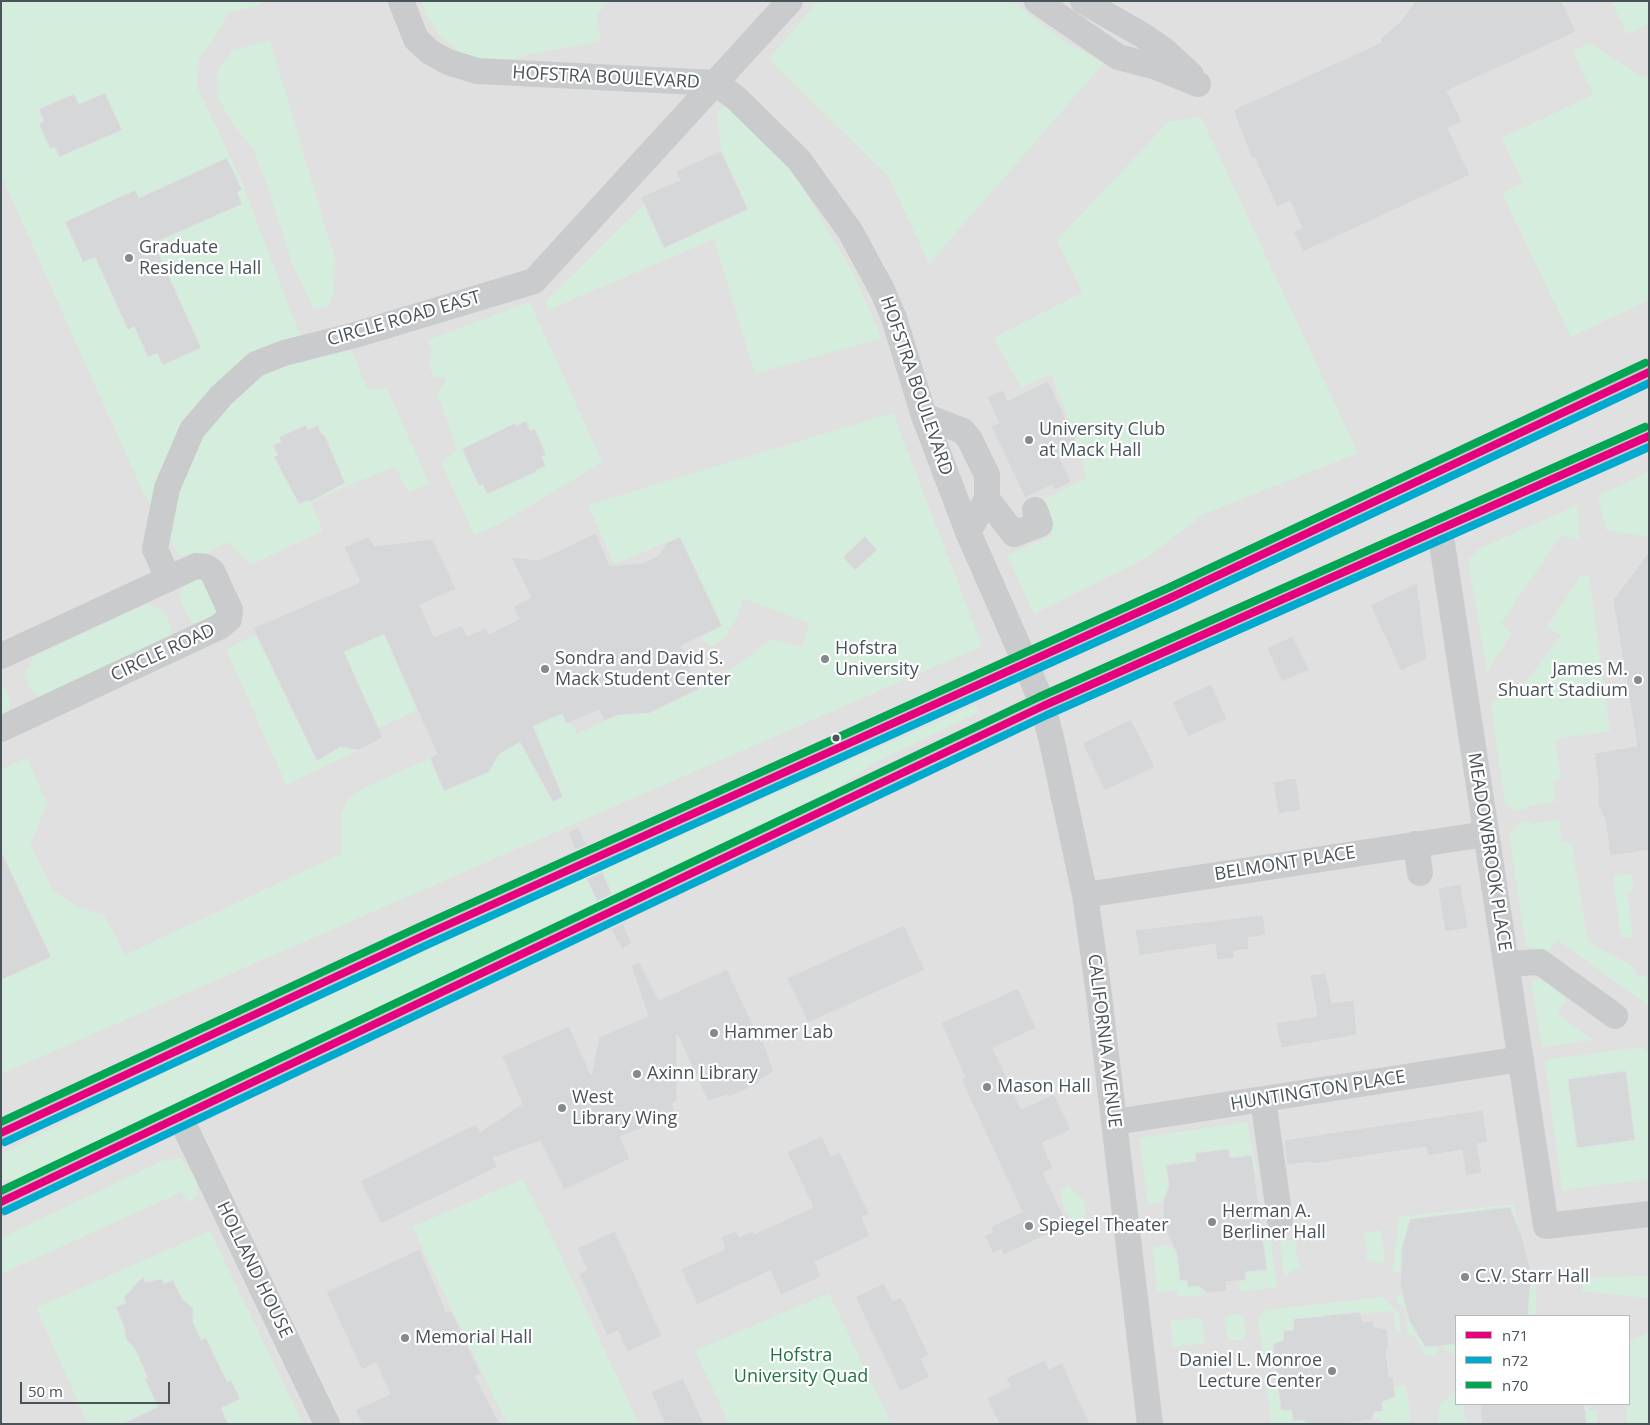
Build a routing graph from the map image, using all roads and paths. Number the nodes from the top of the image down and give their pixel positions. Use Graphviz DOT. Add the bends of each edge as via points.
graph roads {
  1 [pos="402,1"];
  2 [pos="790,1"];
  3 [pos="1037,1"];
  4 [pos="1088,4"];
  5 [pos="1078,31"];
  6 [pos="1142,35"];
  7 [pos="1122,58"];
  8 [pos="716,83"];
  9 [pos="1649,372"];
  10 [pos="924,416"];
  11 [pos="1649,436"];
  12 [pos="986,499"];
  13 [pos="1035,510"];
  14 [pos="1440,530"];
  15 [pos="968,532"];
  16 [pos="168,578"];
  17 [pos="1,656"];
  18 [pos="1026,664"];
  19 [pos="1043,706"];
  20 [pos="1,729"];
  21 [pos="1486,834"];
  22 [pos="1416,844"];
  23 [pos="1420,873"];
  24 [pos="1084,894"];
  25 [pos="1506,964"];
  26 [pos="1615,1016"];
  27 [pos="1521,1059"];
  28 [pos="1263,1099"];
  29 [pos="180,1117"];
  30 [pos="1115,1122"];
  31 [pos="1,1132"];
  32 [pos="1,1202"];
  33 [pos="1649,1214"];
  34 [pos="1280,1220"];
  35 [pos="327,1424"];
  36 [pos="1150,1424"];
  1 -- 8 [label="street, HOFSTRA BOULEVARD" via="416,39 448,62 477,71"];
  2 -- 8 [label="street, CIRCLE ROAD EAST"];
  3 -- 5 [label="street"];
  4 -- 5 [label="street"];
  4 -- 6 [label="street"];
  5 -- 7 [label="street"];
  6 -- 7 [label="street"];
  6 -- 7 [label="street" via="1164,50 1198,84"];
  8 -- 10 [label="street, HOFSTRA BOULEVARD" via="736,98 799,160 850,231 894,318"];
  8 -- 16 [label="street, CIRCLE ROAD EAST" via="534,281 284,353 256,364 221,396 192,430 171,480 155,548"];
  9 -- 18 [label="main road" via="1346,517"];
  10 -- 12 [label="street" via="958,428 970,440 986,475"];
  10 -- 15 [label="street, HOFSTRA BOULEVARD"];
  11 -- 14 [label="main road"];
  12 -- 13 [label="street" via="1014,534 1040,524"];
  12 -- 15 [label="street"];
  14 -- 19 [label="main road"];
  14 -- 21 [label="street, MEADOWBROOK PLACE"];
  15 -- 18 [label="street, HOFSTRA BOULEVARD"];
  16 -- 17 [label="street, CIRCLE ROAD"];
  16 -- 20 [label="street, CIRCLE ROAD" via="196,566 206,566 212,571 230,610 229,619 205,634"];
  18 -- 19 [label="street, CALIFORNIA AVENUE"];
  18 -- 31 [label="main road" via="425,935"];
  19 -- 24 [label="street, CALIFORNIA AVENUE"];
  19 -- 29 [label="main road"];
  21 -- 22 [label="street, BELMONT PLACE"];
  21 -- 25 [label="street, MEADOWBROOK PLACE"];
  22 -- 23 [label="street"];
  22 -- 24 [label="street, BELMONT PLACE"];
  24 -- 30 [label="street, CALIFORNIA AVENUE"];
  25 -- 26 [label="street" via="1540,962"];
  25 -- 27 [label="street, MEADOWBROOK PLACE"];
  27 -- 28 [label="street, HUNTINGTON PLACE"];
  27 -- 33 [label="street, MEADOWBROOK PLACE" via="1546,1226"];
  28 -- 30 [label="street, HUNTINGTON PLACE"];
  28 -- 34 [label="street"];
  29 -- 32 [label="main road"];
  29 -- 35 [label="street, HOLLAND HOUSE"];
  30 -- 36 [label="street, CALIFORNIA AVENUE"];
}
